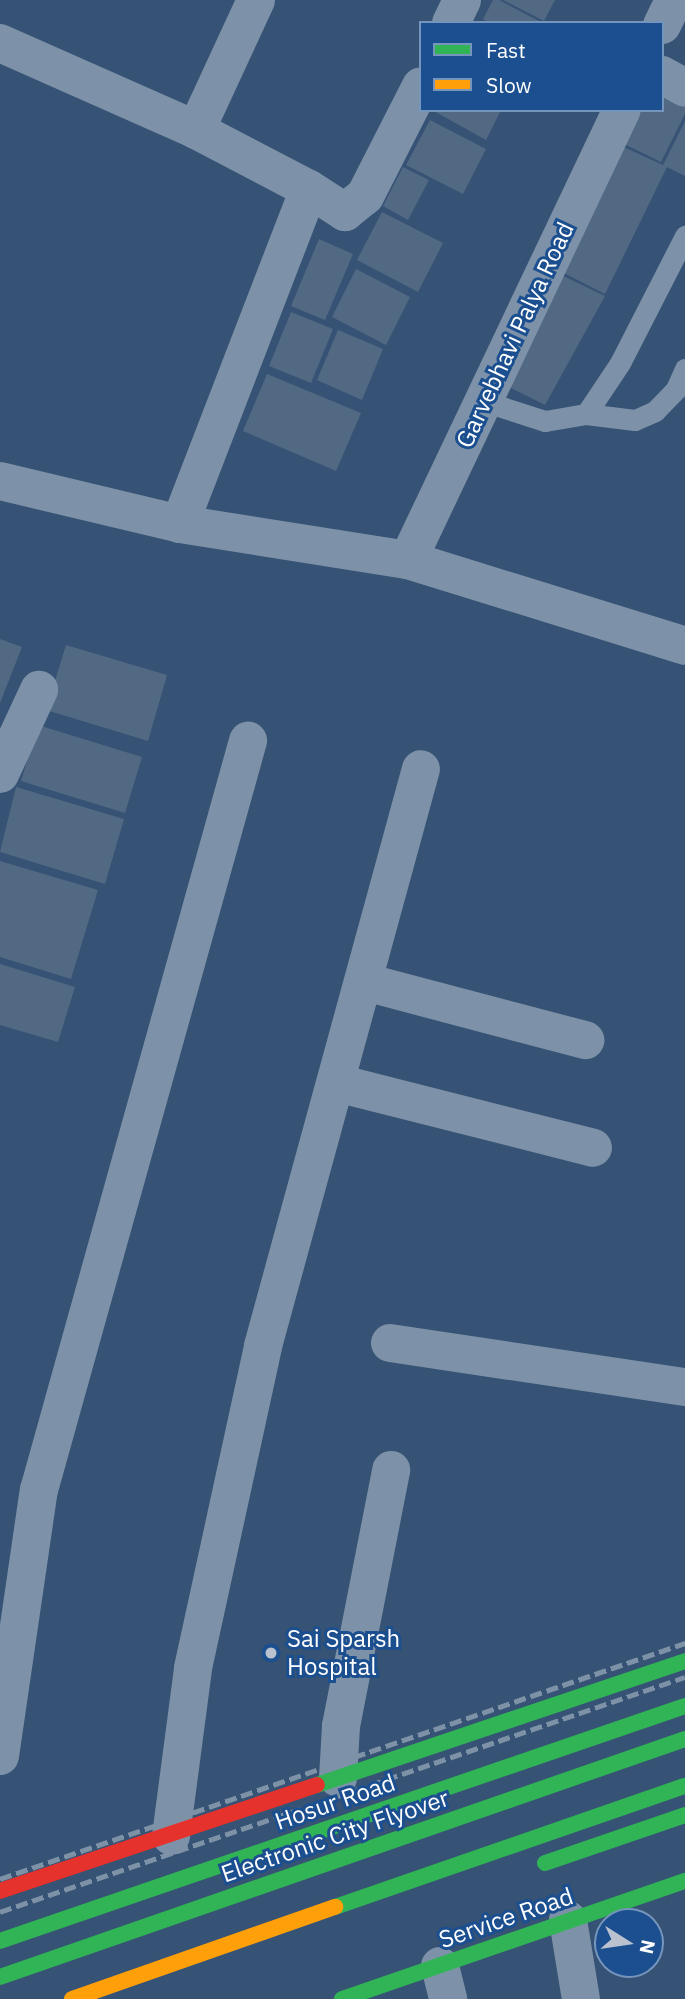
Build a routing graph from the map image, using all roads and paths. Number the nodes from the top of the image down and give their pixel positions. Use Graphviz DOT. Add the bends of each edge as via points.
graph roads {
  1 [pos="256,0"];
  2 [pos="462,0"];
  3 [pos="674,0"];
  4 [pos="452,21"];
  5 [pos="664,21"];
  6 [pos="1,47"];
  7 [pos="664,76"];
  8 [pos="685,88"];
  9 [pos="419,90"];
  10 [pos="621,112"];
  11 [pos="196,130"];
  12 [pos="309,189"];
  13 [pos="685,236"];
  14 [pos="685,369"];
  15 [pos="484,401"];
  16 [pos="586,414"];
  17 [pos="0,481"];
  18 [pos="180,524"];
  19 [pos="408,560"];
  20 [pos="685,646"];
  21 [pos="39,690"];
  22 [pos="248,741"];
  23 [pos="421,769"];
  24 [pos="0,774"];
  25 [pos="365,982"];
  26 [pos="585,1040"];
  27 [pos="337,1083"];
  28 [pos="593,1148"];
  29 [pos="390,1343"];
  30 [pos="685,1387"];
  31 [pos="391,1470"];
  32 [pos="685,1661"];
  33 [pos="685,1706"];
  34 [pos="685,1739"];
  35 [pos="0,1756"];
  36 [pos="338,1778"];
  37 [pos="685,1786"];
  38 [pos="685,1815"];
  39 [pos="171,1836"];
  40 [pos="528,1869"];
  41 [pos="685,1881"];
  42 [pos="0,1891"];
  43 [pos="568,1920"];
  44 [pos="0,1941"];
  45 [pos="0,1976"];
  46 [pos="444,1982"];
  47 [pos="72,1999"];
  48 [pos="342,1999"];
  49 [pos="581,1999"];
  1 -- 11 [label="street"];
  2 -- 4 [label="street"];
  3 -- 5 [label="street"];
  6 -- 11 [label="street"];
  7 -- 8 [label="street"];
  9 -- 12 [label="street" via="365,196 345,212"];
  10 -- 15 [label="street, Garvebhavi Palya Road"];
  11 -- 12 [label="street"];
  12 -- 18 [label="street"];
  13 -- 16 [label="lane" via="620,363"];
  14 -- 16 [label="lane" via="676,389 635,420"];
  15 -- 16 [label="lane" via="545,421"];
  15 -- 19 [label="street, Garvebhavi Palya Road"];
  17 -- 18 [label="street"];
  18 -- 19 [label="street"];
  19 -- 20 [label="street"];
  21 -- 24 [label="street"];
  22 -- 35 [label="street" via="39,1490"];
  23 -- 25 [label="street"];
  25 -- 26 [label="street"];
  25 -- 27 [label="street"];
  27 -- 28 [label="street"];
  27 -- 39 [label="street" via="260,1360 193,1668"];
  29 -- 30 [label="street"];
  31 -- 36 [label="street" via="341,1726"];
  32 -- 36 [label="main road, Hosur Road"];
  33 -- 44 [label="main road, Hosur Road"];
  34 -- 45 [label="main road, Electronic City Flyover"];
  36 -- 39 [label="main road, Hosur Road"];
  37 -- 47 [label="main road"];
  38 -- 40 [label="main road"];
  39 -- 42 [label="main road, Hosur Road"];
  41 -- 43 [label="main road, Service Road"];
  43 -- 46 [label="main road, Service Road"];
  43 -- 49 [label="street"];
  46 -- 48 [label="main road, Service Road"];
}
